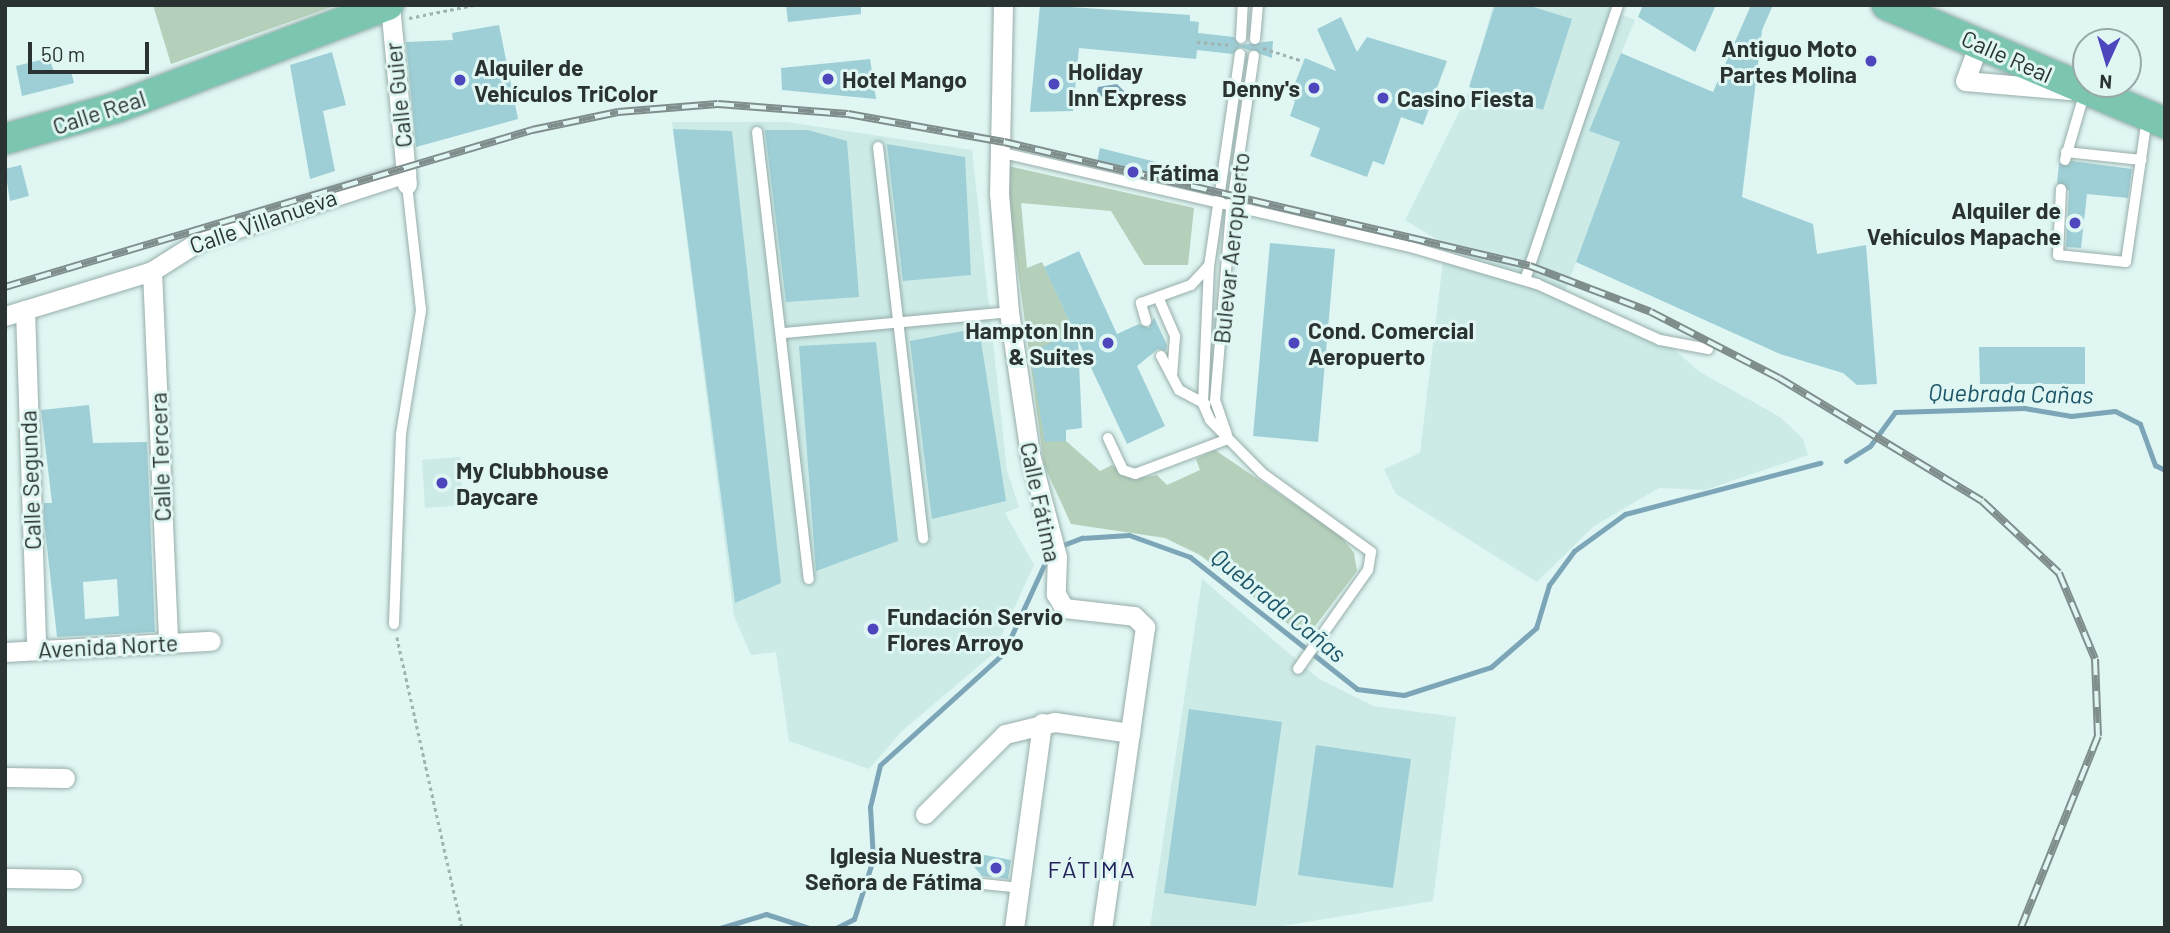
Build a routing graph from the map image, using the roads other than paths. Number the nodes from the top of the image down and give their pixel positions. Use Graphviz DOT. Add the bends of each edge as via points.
graph roads {
  1 [pos="1003,5"];
  2 [pos="1243,5"];
  3 [pos="1258,5"];
  4 [pos="1618,5"];
  5 [pos="1887,5"];
  6 [pos="393,10"];
  7 [pos="1241,38"];
  8 [pos="1255,39"];
  9 [pos="1979,43"];
  10 [pos="1240,54"];
  11 [pos="1254,56"];
  12 [pos="2072,85"];
  13 [pos="2072,90"];
  14 [pos="2083,98"];
  15 [pos="2103,98"];
  16 [pos="2156,119"];
  17 [pos="757,132"];
  18 [pos="5,139"];
  19 [pos="878,147"];
  20 [pos="1003,153"];
  21 [pos="2142,160"];
  22 [pos="407,179"];
  23 [pos="2061,190"];
  24 [pos="1220,203"];
  25 [pos="1231,205"];
  26 [pos="1209,266"];
  27 [pos="152,271"];
  28 [pos="1525,280"];
  29 [pos="1158,297"];
  30 [pos="25,310"];
  31 [pos="1009,312"];
  32 [pos="5,316"];
  33 [pos="1146,321"];
  34 [pos="897,323"];
  35 [pos="784,334"];
  36 [pos="1708,349"];
  37 [pos="1161,356"];
  38 [pos="1172,377"];
  39 [pos="1215,401"];
  40 [pos="1203,404"];
  41 [pos="1108,438"];
  42 [pos="1228,439"];
  43 [pos="923,538"];
  44 [pos="809,579"];
  45 [pos="394,624"];
  46 [pos="211,641"];
  47 [pos="167,642"];
  48 [pos="36,650"];
  49 [pos="5,652"];
  50 [pos="1298,669"];
  51 [pos="1042,723"];
  52 [pos="1130,733"];
  53 [pos="5,777"];
  54 [pos="65,778"];
  55 [pos="925,814"];
  56 [pos="5,878"];
  57 [pos="72,879"];
  58 [pos="983,884"];
  59 [pos="1020,888"];
  60 [pos="1014,928"];
  61 [pos="1102,928"];
  1 -- 20 [label="street, Calle Fátima"];
  2 -- 7 [label="lane"];
  3 -- 8 [label="lane"];
  4 -- 28 [label="lane"];
  5 -- 9 [label="main road, Calle Real"];
  6 -- 18 [label="main road, Calle Real" via="118,107"];
  6 -- 22 [label="street, Calle Guier"];
  9 -- 12 [label="main road, Calle Real"];
  9 -- 13 [label="street" via="1965,81"];
  10 -- 24 [label="lane, Bulevar Aeropuerto"];
  11 -- 25 [label="lane, Bulevar Aeropuerto"];
  14 -- 21 [label="lane" via="2066,156"];
  15 -- 16 [label="main road, Calle Real"];
  16 -- 21 [label="lane"];
  17 -- 35 [label="lane"];
  19 -- 34 [label="lane"];
  20 -- 24 [label="lane"];
  20 -- 31 [label="street, Calle Fátima" via="999,193"];
  21 -- 23 [label="lane" via="2126,262 2058,255"];
  22 -- 27 [label="street, Calle Villanueva" via="201,240"];
  22 -- 45 [label="lane" via="421,310 401,434"];
  24 -- 25 [label="lane"];
  24 -- 26 [label="lane, Bulevar Aeropuerto"];
  25 -- 28 [label="lane"];
  25 -- 39 [label="lane, Bulevar Aeropuerto"];
  26 -- 29 [label="lane" via="1191,285"];
  26 -- 40 [label="lane, Bulevar Aeropuerto"];
  27 -- 30 [label="street, Calle Villanueva"];
  27 -- 47 [label="street, Calle Tercera"];
  28 -- 36 [label="lane" via="1660,340"];
  29 -- 33 [label="lane" via="1141,303"];
  29 -- 38 [label="lane" via="1175,336"];
  30 -- 32 [label="street, Calle Villanueva"];
  30 -- 48 [label="street, Calle Segunda"];
  31 -- 34 [label="lane"];
  31 -- 52 [label="street, Calle Fátima" via="1030,454 1058,557 1056,594 1064,608 1134,616 1145,626"];
  34 -- 35 [label="lane"];
  34 -- 43 [label="lane"];
  35 -- 44 [label="lane"];
  37 -- 38 [label="lane"];
  38 -- 40 [label="lane" via="1187,397"];
  39 -- 40 [label="lane"];
  39 -- 42 [label="lane, Bulevar Aeropuerto"];
  40 -- 42 [label="lane, Bulevar Aeropuerto"];
  41 -- 42 [label="lane" via="1123,470 1135,474"];
  42 -- 50 [label="lane, Bulevar Aeropuerto" via="1262,473 1367,545 1368,570"];
  46 -- 47 [label="street, Avenida Norte"];
  47 -- 48 [label="street, Avenida Norte"];
  48 -- 49 [label="street, Avenida Norte"];
  51 -- 52 [label="street"];
  51 -- 55 [label="street" via="994,740"];
  51 -- 59 [label="street"];
  52 -- 61 [label="street, Calle Fátima"];
  53 -- 54 [label="street"];
  56 -- 57 [label="street"];
  58 -- 59 [label="lane"];
  59 -- 60 [label="street"];
}
